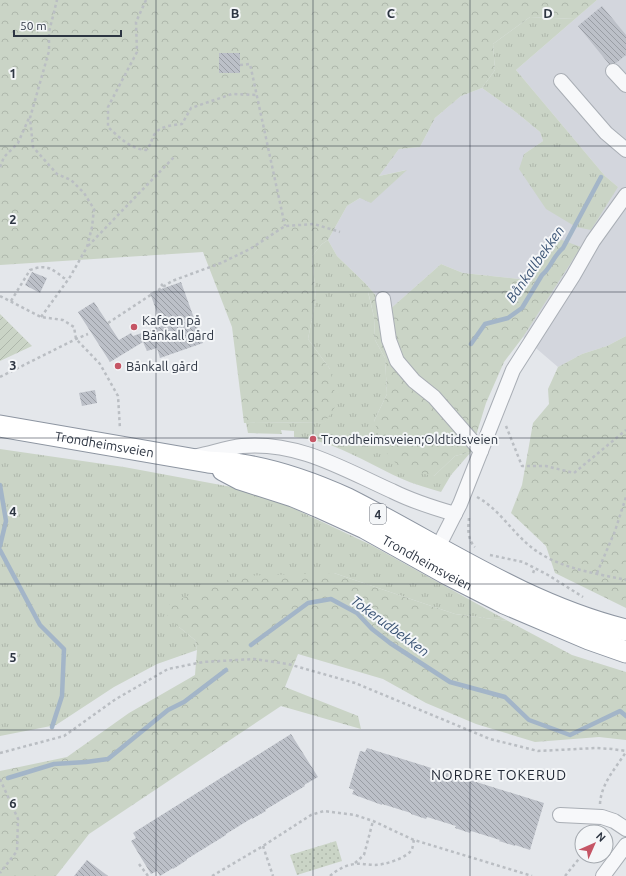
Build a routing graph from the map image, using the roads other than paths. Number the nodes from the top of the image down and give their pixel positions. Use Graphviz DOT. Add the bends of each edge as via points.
graph roads {
  1 [pos="613,72"];
  2 [pos="561,81"];
  3 [pos="626,85"];
  4 [pos="626,150"];
  5 [pos="626,195"];
  6 [pos="383,299"];
  7 [pos="0,426"];
  8 [pos="482,451"];
  9 [pos="198,460"];
  10 [pos="455,514"];
  11 [pos="434,556"];
  12 [pos="626,630"];
  13 [pos="626,652"];
  14 [pos="560,815"];
  15 [pos="626,829"];
  16 [pos="626,845"];
  17 [pos="603,876"];
  1 -- 3 [label="street"];
  2 -- 4 [label="street" via="606,133"];
  5 -- 8 [label="street" via="593,241 513,370"];
  6 -- 8 [label="street" via="389,340 397,361 414,381 434,397"];
  7 -- 9 [label="highway, Trondheimsveien / 4"];
  8 -- 10 [label="street"];
  9 -- 10 [label="street" via="242,446 282,448 318,457 393,492"];
  9 -- 11 [label="highway, Trondheimsveien / 4" via="266,470 325,488 372,511"];
  10 -- 11 [label="street"];
  11 -- 12 [label="highway, Trondheimsveien / 4" via="483,573 536,598"];
  11 -- 13 [label="highway, Trondheimsveien / 4" via="504,603"];
  14 -- 15 [label="street" via="602,817"];
  16 -- 17 [label="street"];
}
